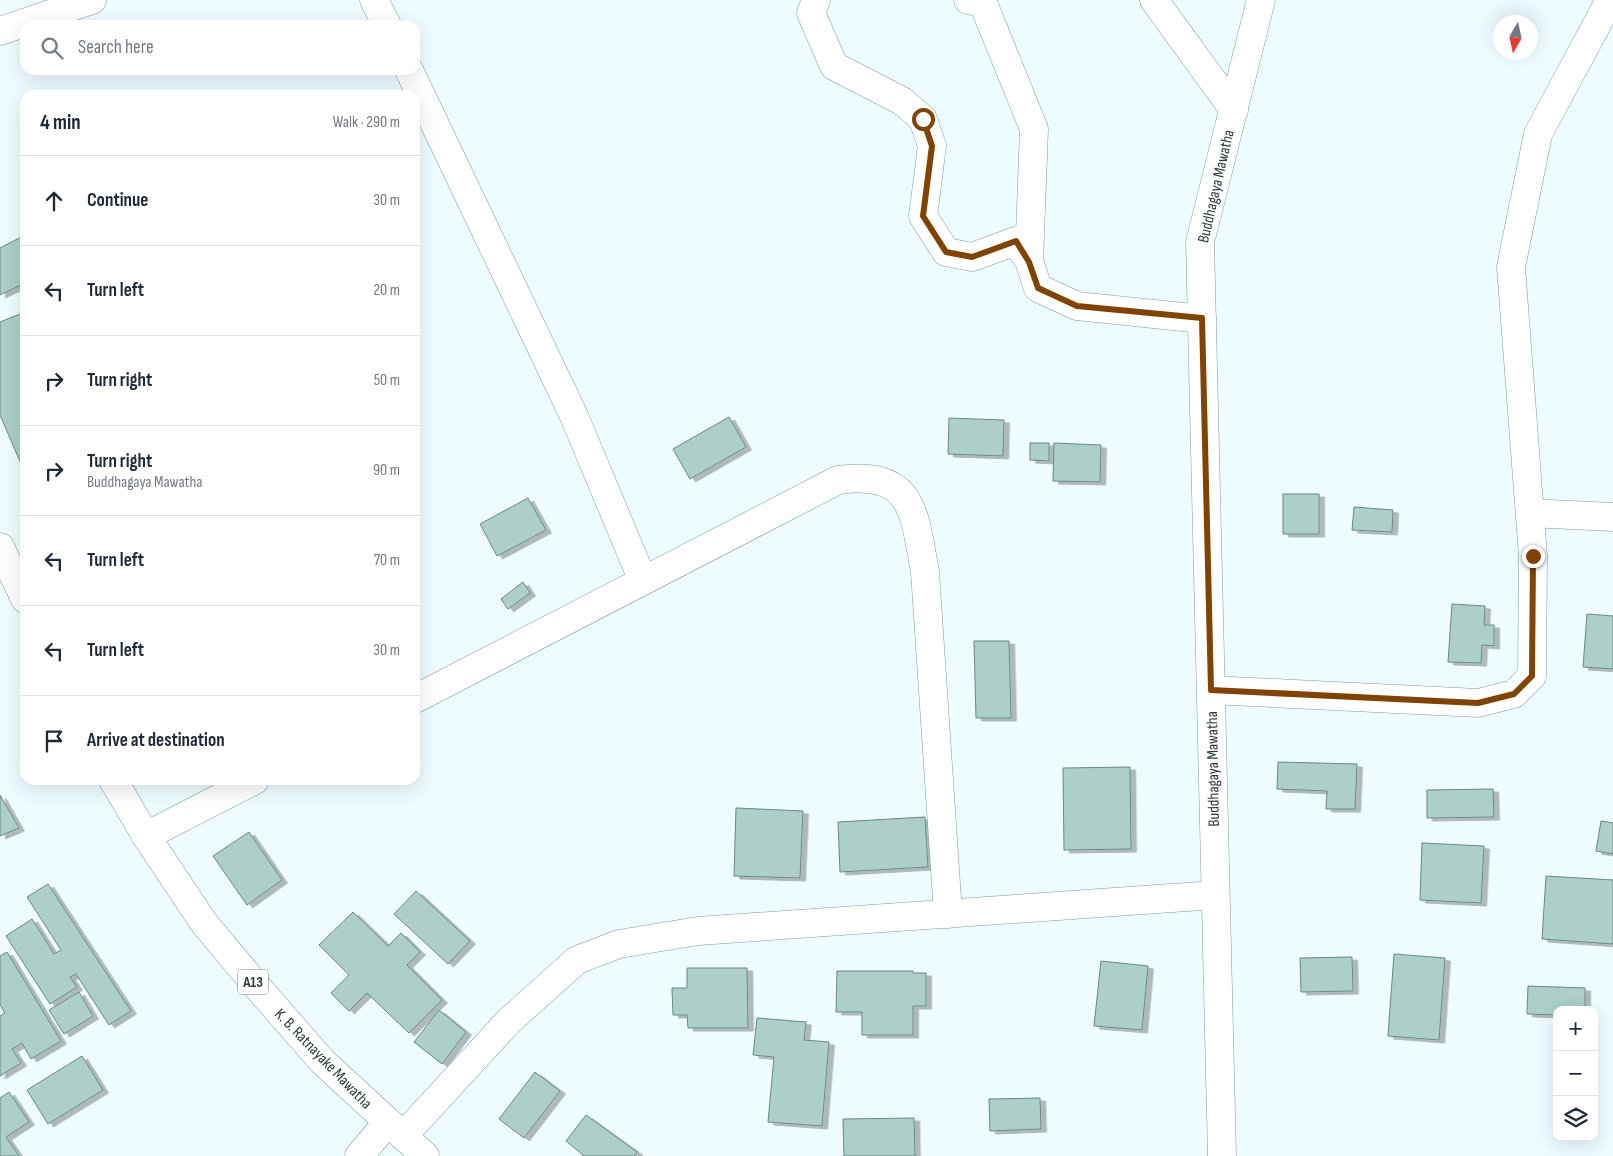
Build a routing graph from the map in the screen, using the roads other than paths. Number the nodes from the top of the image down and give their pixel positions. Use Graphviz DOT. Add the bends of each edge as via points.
graph roads {
  1 [pos="92,0"];
  2 [pos="374,0"];
  3 [pos="816,0"];
  4 [pos="968,0"];
  5 [pos="1154,0"];
  6 [pos="1261,0"];
  7 [pos="1610,0"];
  8 [pos="34,20"];
  9 [pos="384,20"];
  10 [pos="20,25"];
  11 [pos="0,32"];
  12 [pos="411,75"];
  13 [pos="419,90"];
  14 [pos="420,93"];
  15 [pos="1234,110"];
  16 [pos="1029,262"];
  17 [pos="1202,318"];
  18 [pos="1530,513"];
  19 [pos="1613,518"];
  20 [pos="0,548"];
  21 [pos="643,581"];
  22 [pos="20,589"];
  23 [pos="1211,690"];
  24 [pos="420,696"];
  25 [pos="116,785"];
  26 [pos="245,785"];
  27 [pos="146,836"];
  28 [pos="1216,895"];
  29 [pos="948,914"];
  30 [pos="395,1129"];
  31 [pos="359,1156"];
  32 [pos="425,1156"];
  33 [pos="1222,1156"];
  1 -- 8 [label="main road"];
  2 -- 9 [label="main road"];
  3 -- 16 [label="main road" via="812,13 834,66 902,101 923,119 932,146 923,216 946,252 972,257 1016,241"];
  4 -- 16 [label="main road" via="983,3 1034,129"];
  5 -- 15 [label="main road"];
  6 -- 15 [label="main road, Buddhagaya Mawatha"];
  7 -- 18 [label="main road" via="1538,134 1511,266"];
  10 -- 11 [label="main road"];
  12 -- 13 [label="main road"];
  14 -- 21 [label="main road" via="574,416"];
  15 -- 17 [label="main road, Buddhagaya Mawatha" via="1200,242"];
  16 -- 17 [label="main road" via="1038,288 1077,306"];
  17 -- 23 [label="main road, Buddhagaya Mawatha"];
  18 -- 19 [label="main road"];
  18 -- 23 [label="main road" via="1532,676 1514,694 1478,703"];
  20 -- 22 [label="main road"];
  21 -- 24 [label="main road"];
  21 -- 29 [label="main road" via="838,480 878,479 896,489 908,501 917,526 925,572"];
  23 -- 28 [label="main road, Buddhagaya Mawatha"];
  25 -- 27 [label="main road, K. B. Ratnayake Mawatha / A13"];
  26 -- 27 [label="main road"];
  27 -- 30 [label="main road, K. B. Ratnayake Mawatha / A13" via="204,923 260,990 322,1061"];
  28 -- 29 [label="main road"];
  28 -- 33 [label="main road, Buddhagaya Mawatha"];
  29 -- 30 [label="main road" via="698,931 619,944 577,960"];
  30 -- 31 [label="main road"];
  30 -- 32 [label="main road, K. B. Ratnayake Mawatha / A13"];
}
